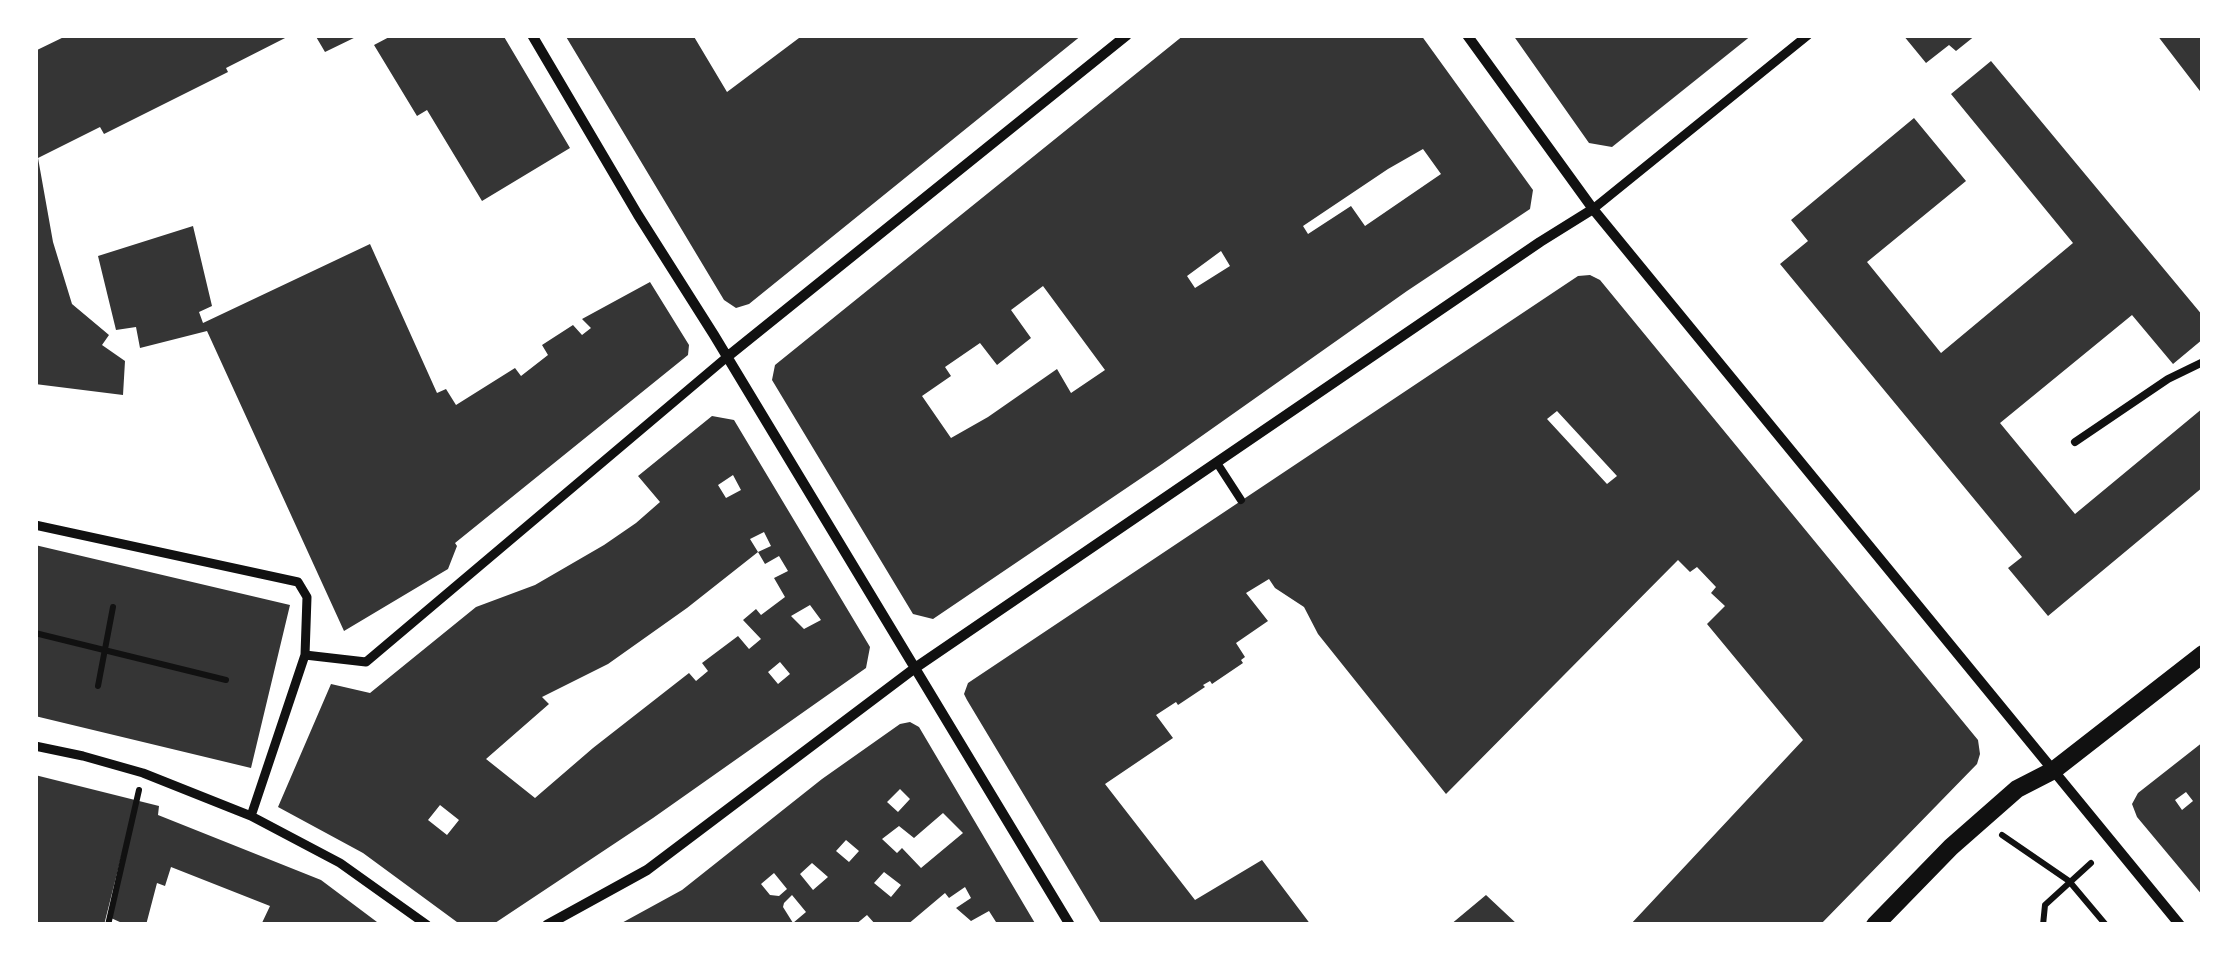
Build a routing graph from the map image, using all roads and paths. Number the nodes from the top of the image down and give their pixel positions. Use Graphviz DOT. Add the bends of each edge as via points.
graph roads {
  1 [pos="532,35"];
  2 [pos="1127,35"];
  3 [pos="1467,35"];
  4 [pos="1808,35"];
  5 [pos="1593,209"];
  6 [pos="728,357"];
  7 [pos="2203,362"];
  8 [pos="2075,442"];
  9 [pos="1216,463"];
  10 [pos="1240,500"];
  11 [pos="35,525"];
  12 [pos="112,607"];
  13 [pos="35,633"];
  14 [pos="104,650"];
  15 [pos="2203,654"];
  16 [pos="305,655"];
  17 [pos="915,668"];
  18 [pos="226,680"];
  19 [pos="98,686"];
  20 [pos="35,746"];
  21 [pos="2054,770"];
  22 [pos="143,773"];
  23 [pos="251,816"];
  24 [pos="1981,821"];
  25 [pos="2091,863"];
  26 [pos="2069,882"];
  27 [pos="108,925"];
  28 [pos="427,925"];
  29 [pos="547,925"];
  30 [pos="1070,925"];
  31 [pos="1875,925"];
  32 [pos="2043,925"];
  33 [pos="2106,925"];
  34 [pos="2180,925"];
  1 -- 6 [label="street"];
  2 -- 6 [label="street"];
  3 -- 5 [label="street"];
  4 -- 5 [label="street"];
  5 -- 9 [label="street"];
  5 -- 21 [label="street"];
  6 -- 16 [label="street" via="366,662"];
  6 -- 17 [label="street"];
  7 -- 8 [label="lane"];
  9 -- 10 [label="lane"];
  9 -- 17 [label="street"];
  11 -- 16 [label="street" via="298,582 307,596"];
  12 -- 14 [label="path"];
  13 -- 14 [label="path"];
  14 -- 18 [label="path"];
  14 -- 19 [label="path"];
  15 -- 21 [label="street"];
  16 -- 23 [label="street"];
  17 -- 29 [label="street" via="647,870"];
  17 -- 30 [label="street"];
  20 -- 22 [label="street"];
  21 -- 24 [label="street" via="2017,789"];
  21 -- 34 [label="street"];
  22 -- 23 [label="street"];
  22 -- 27 [label="path"];
  23 -- 28 [label="street" via="340,863"];
  24 -- 26 [label="path"];
  24 -- 31 [label="street"];
  25 -- 26 [label="path"];
  26 -- 32 [label="path" via="2045,905"];
  26 -- 33 [label="path"];
}
